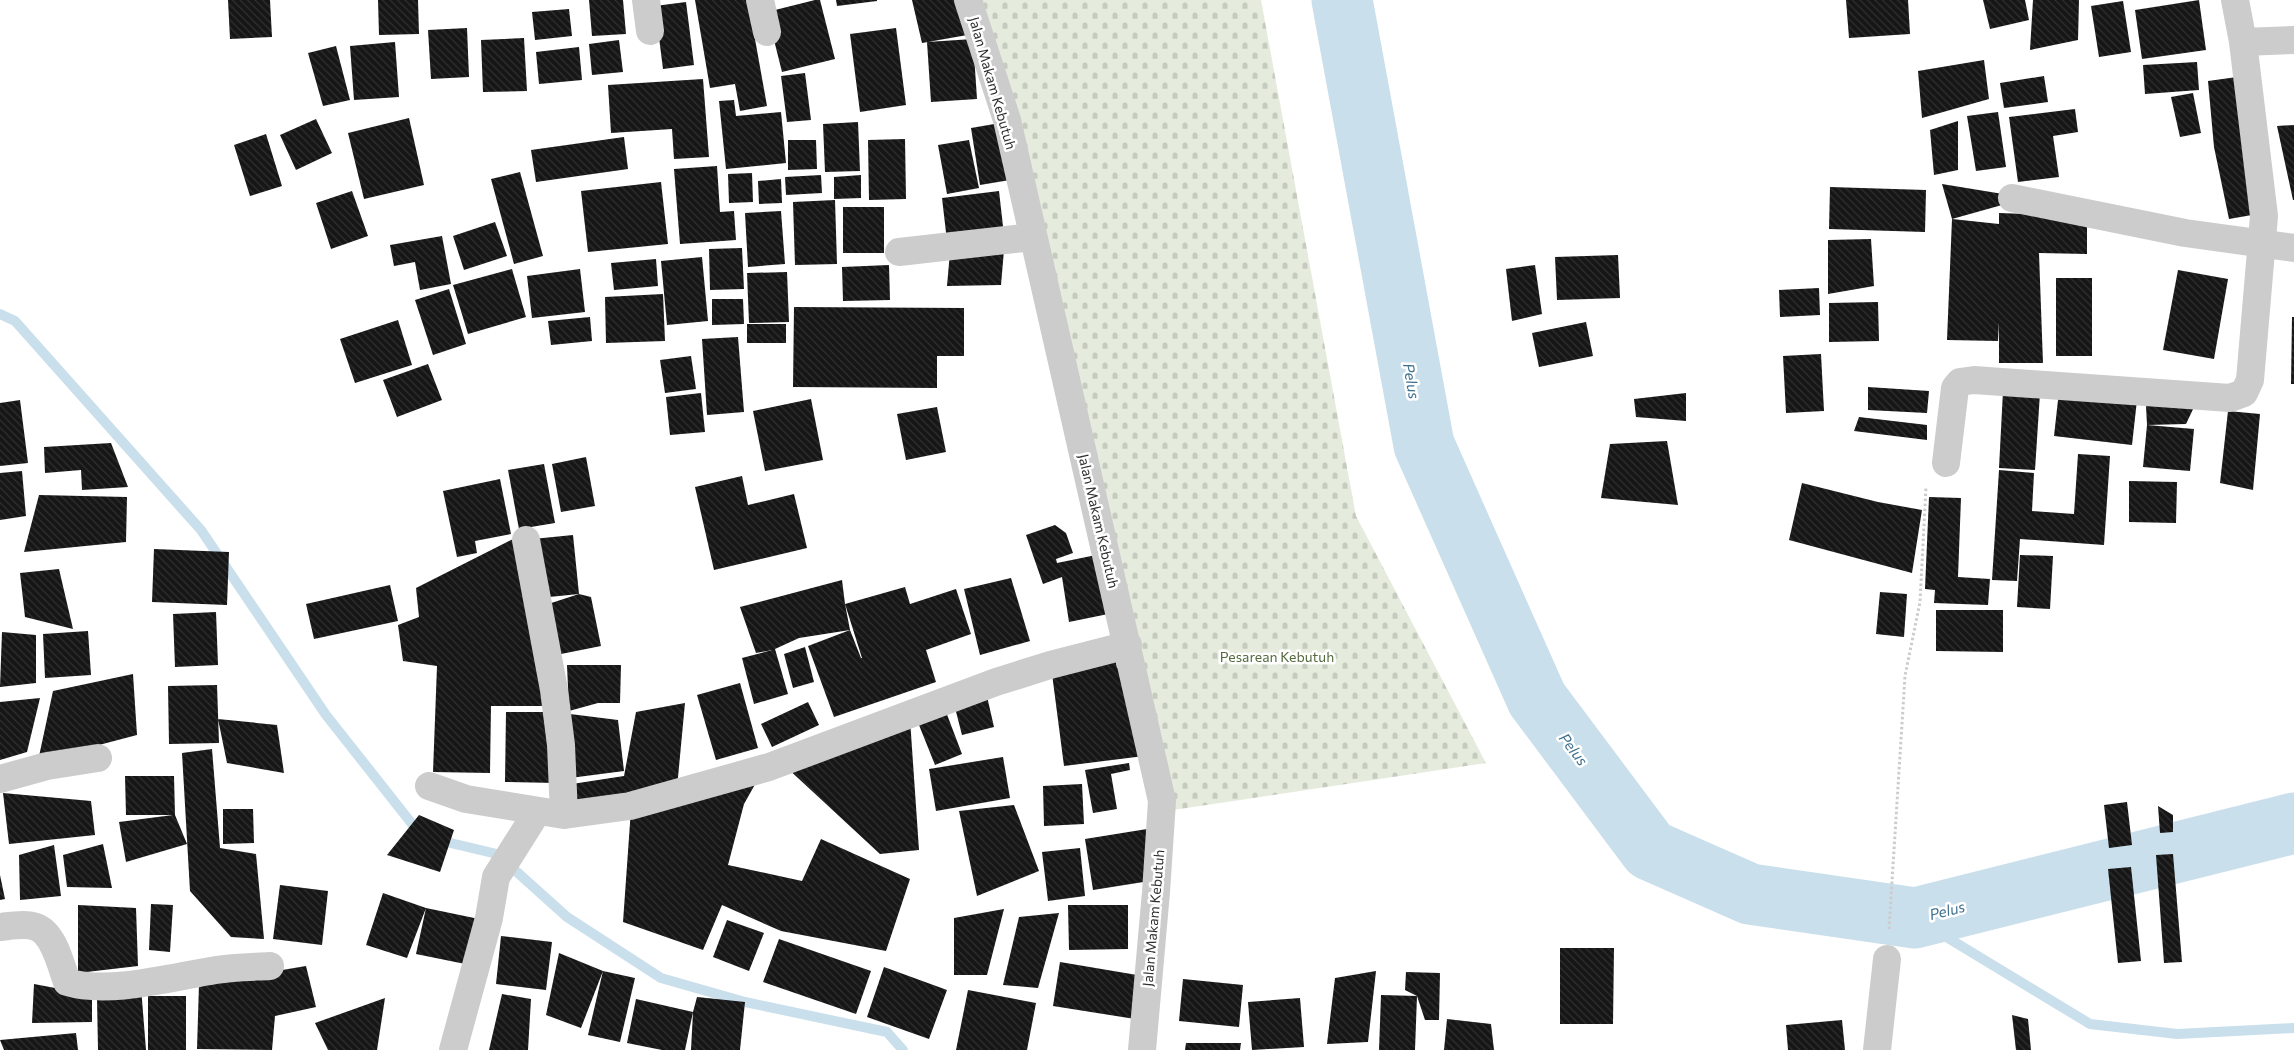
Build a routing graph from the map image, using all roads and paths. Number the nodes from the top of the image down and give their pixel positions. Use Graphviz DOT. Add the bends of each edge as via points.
graph roads {
  1 [pos="646,0"];
  2 [pos="760,0"];
  3 [pos="968,0"];
  4 [pos="2235,0"];
  5 [pos="650,31"];
  6 [pos="766,32"];
  7 [pos="2294,40"];
  8 [pos="2243,42"];
  9 [pos="2012,198"];
  10 [pos="1032,238"];
  11 [pos="2262,243"];
  12 [pos="2294,248"];
  13 [pos="899,252"];
  14 [pos="1946,463"];
  15 [pos="526,540"];
  16 [pos="1128,645"];
  17 [pos="98,758"];
  18 [pos="0,780"];
  19 [pos="429,786"];
  20 [pos="537,812"];
  21 [pos="564,815"];
  22 [pos="0,927"];
  23 [pos="1887,960"];
  24 [pos="270,966"];
  25 [pos="453,1050"];
  26 [pos="1142,1050"];
  27 [pos="1877,1050"];
  1 -- 5 [label="street"];
  2 -- 6 [label="street"];
  3 -- 10 [label="street, Jalan Makam Kebutuh" via="1007,120"];
  4 -- 8 [label="street"];
  7 -- 8 [label="street"];
  8 -- 11 [label="street" via="2264,216"];
  9 -- 11 [label="street" via="2184,234"];
  10 -- 13 [label="street"];
  10 -- 16 [label="street, Jalan Makam Kebutuh"];
  11 -- 12 [label="street"];
  11 -- 14 [label="street" via="2250,380 2244,394 2230,398 1974,380 1960,382 1955,388"];
  14 -- 23 [label="path" via="1926,481 1920,602 1906,676"];
  15 -- 21 [label="street" via="554,690 561,745"];
  16 -- 21 [label="street" via="1050,664 996,682 769,767 630,806"];
  16 -- 26 [label="street, Jalan Makam Kebutuh" via="1162,801"];
  17 -- 18 [label="street" via="47,766"];
  19 -- 20 [label="street" via="466,800"];
  20 -- 21 [label="street"];
  20 -- 25 [label="street" via="496,878 489,918"];
  22 -- 24 [label="street" via="36,927 46,934 60,957 67,982 81,986 125,984 218,969"];
  23 -- 27 [label="street"];
}
